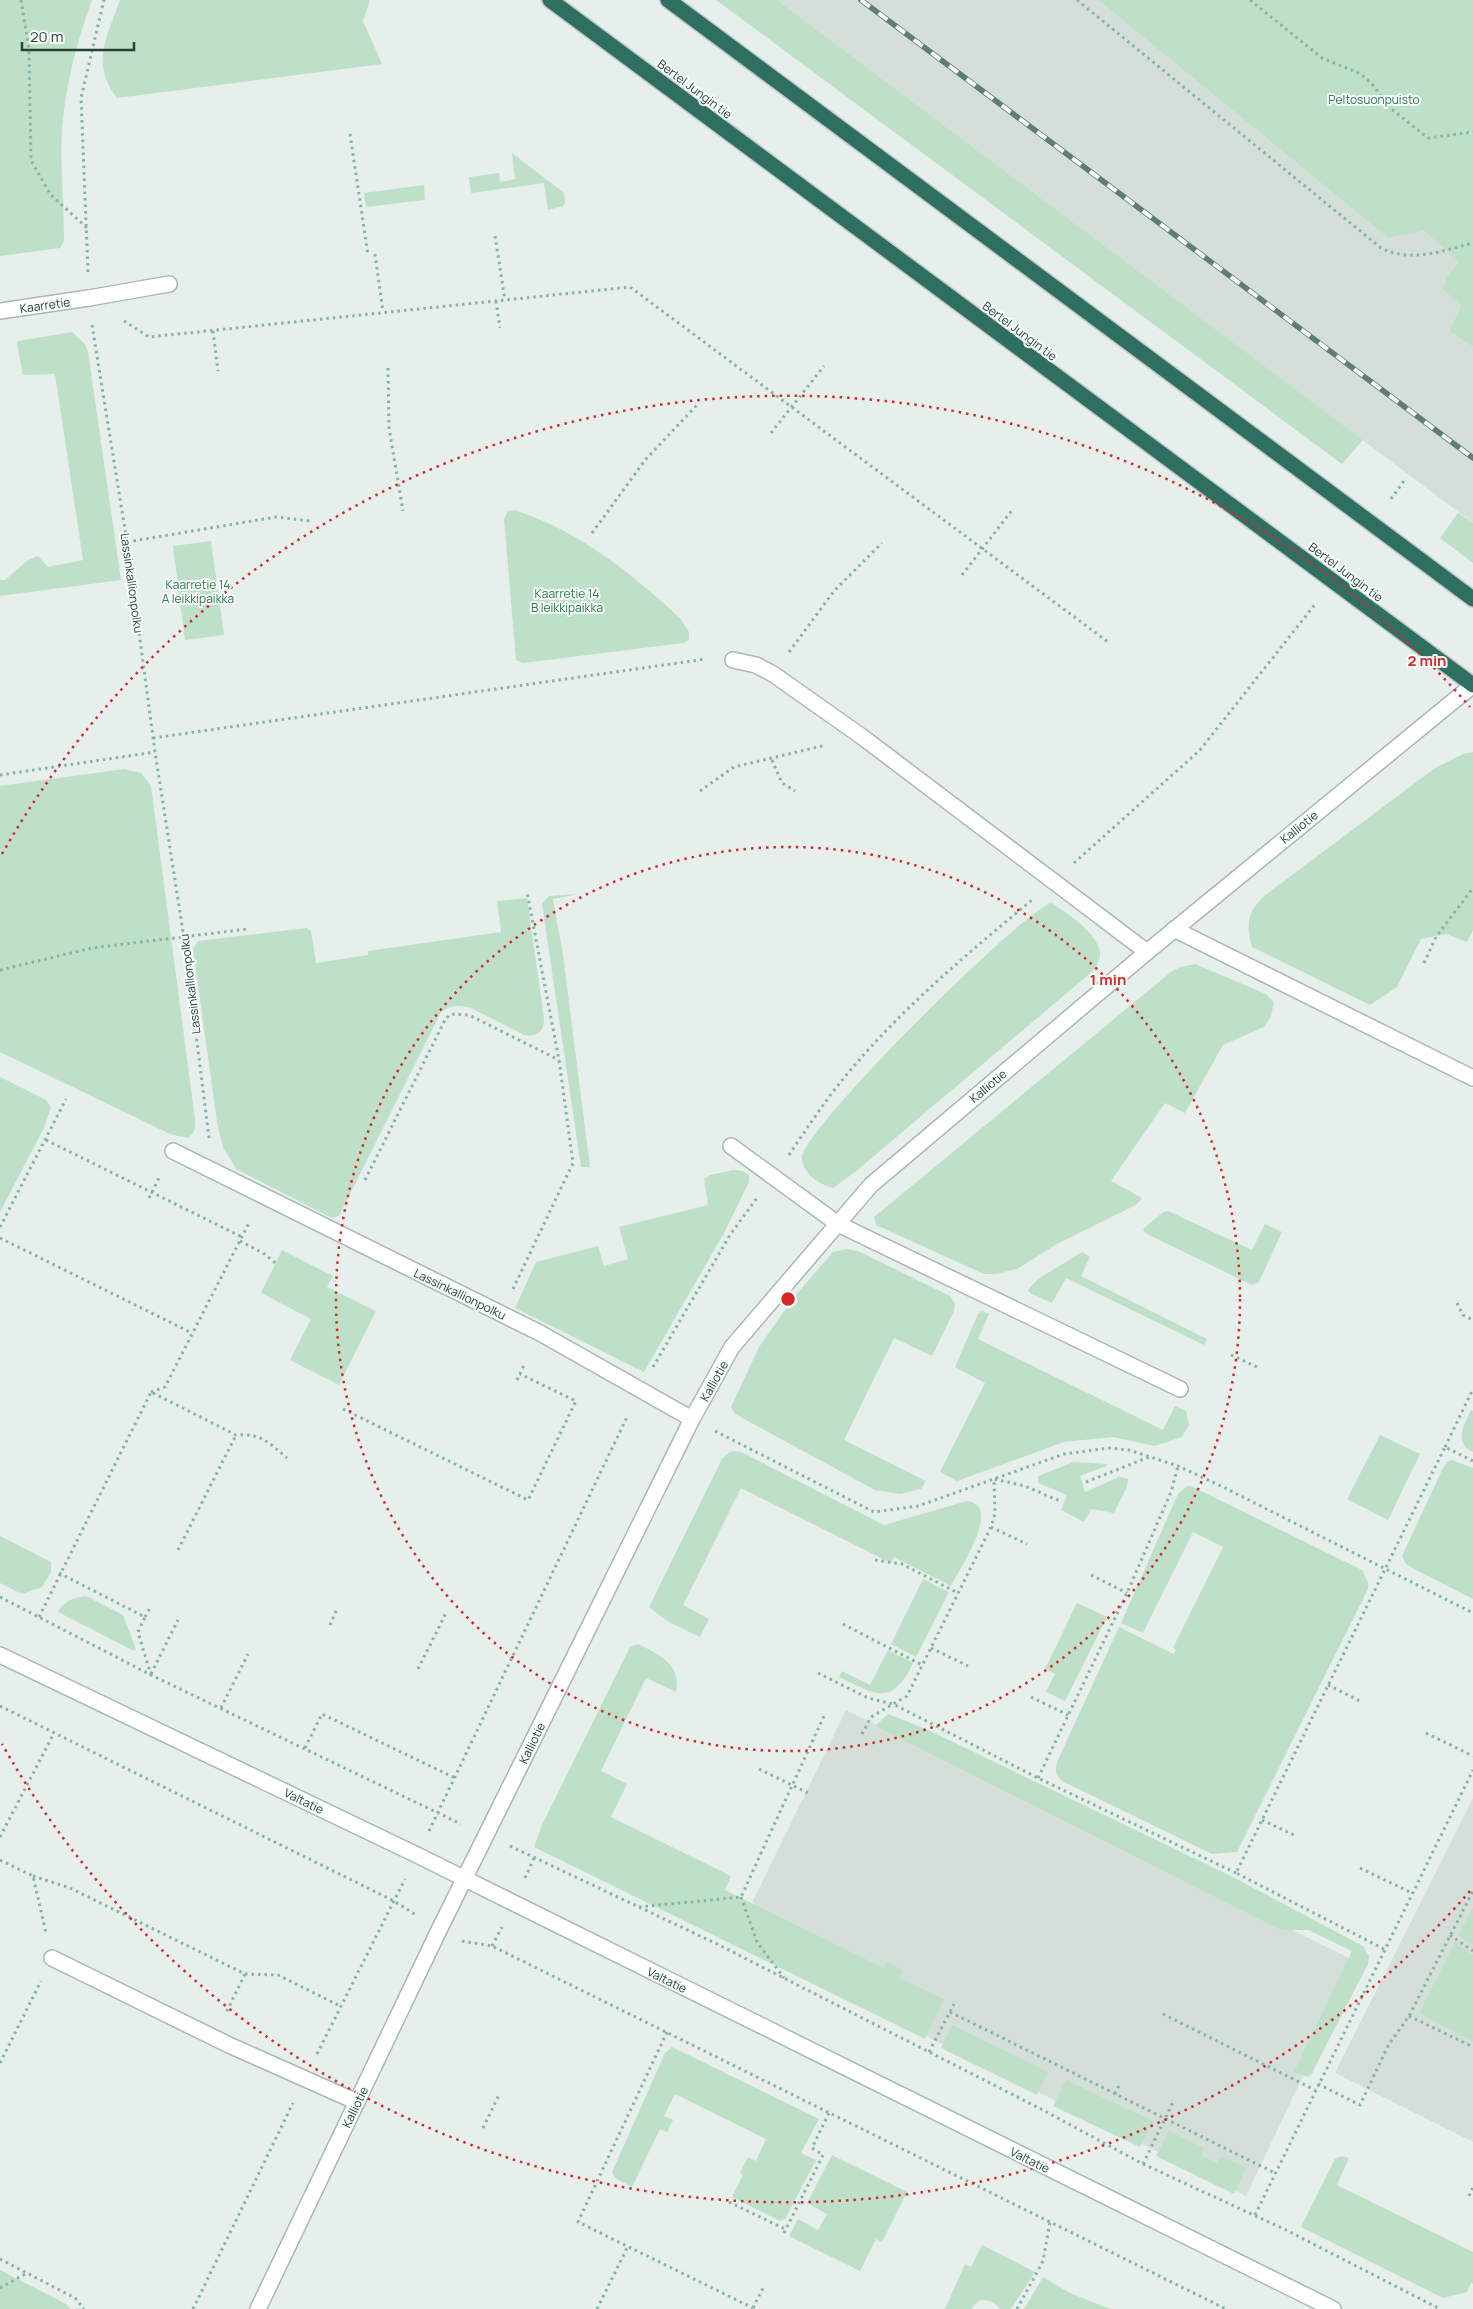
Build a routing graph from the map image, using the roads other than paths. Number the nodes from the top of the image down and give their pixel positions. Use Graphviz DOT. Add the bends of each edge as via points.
graph roads {
  1 [pos="550,0"];
  2 [pos="668,0"];
  3 [pos="169,284"];
  4 [pos="0,311"];
  5 [pos="1473,600"];
  6 [pos="733,660"];
  7 [pos="1473,685"];
  8 [pos="1174,930"];
  9 [pos="1146,952"];
  10 [pos="1473,1078"];
  11 [pos="731,1146"];
  12 [pos="173,1150"];
  13 [pos="838,1224"];
  14 [pos="1180,1389"];
  15 [pos="692,1419"];
  16 [pos="0,1655"];
  17 [pos="464,1880"];
  18 [pos="52,1958"];
  19 [pos="357,2102"];
  20 [pos="258,2309"];
  21 [pos="1333,2309"];
  1 -- 7 [label="highway, Bertel Jungin tie"];
  2 -- 5 [label="highway"];
  3 -- 4 [label="street, Kaarretie"];
  6 -- 9 [label="street" via="756,665 773,674"];
  7 -- 8 [label="street, Kalliotie"];
  8 -- 9 [label="street, Kalliotie"];
  8 -- 10 [label="street"];
  9 -- 13 [label="street, Kalliotie" via="871,1185"];
  11 -- 13 [label="street"];
  12 -- 15 [label="street, Lassinkallionpolku" via="501,1314"];
  13 -- 14 [label="street"];
  13 -- 15 [label="street, Kalliotie" via="732,1348"];
  15 -- 17 [label="street, Kalliotie"];
  16 -- 17 [label="street, Valtatie"];
  17 -- 19 [label="street, Kalliotie"];
  17 -- 21 [label="street, Valtatie"];
  18 -- 19 [label="street" via="214,2038"];
  19 -- 20 [label="street, Kalliotie"];
}
